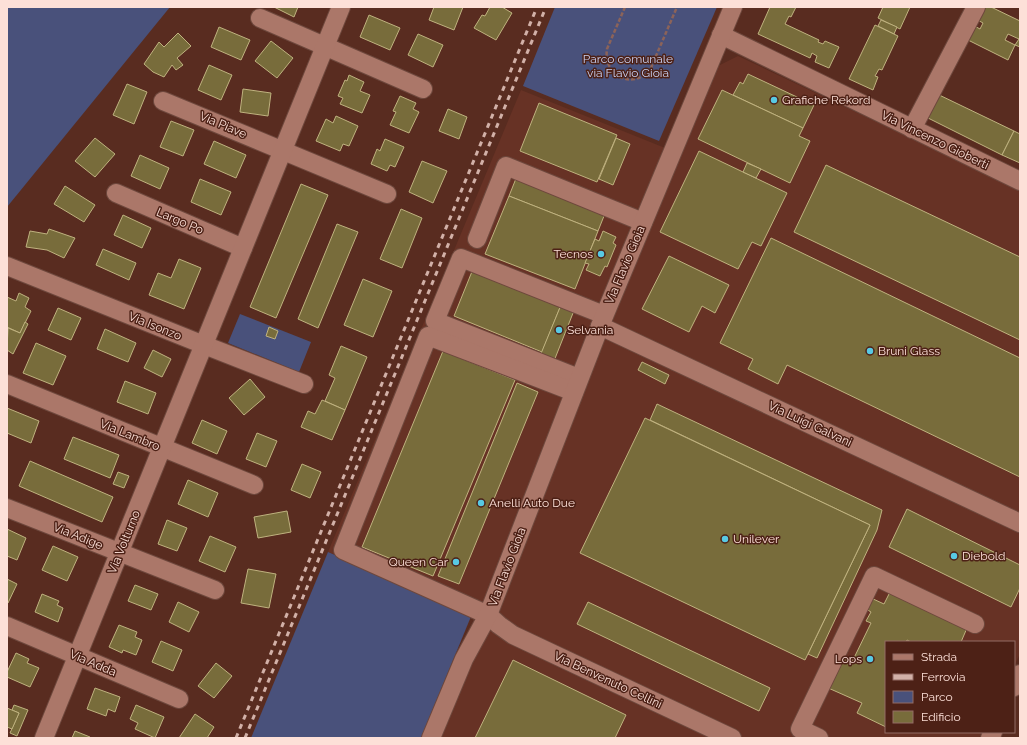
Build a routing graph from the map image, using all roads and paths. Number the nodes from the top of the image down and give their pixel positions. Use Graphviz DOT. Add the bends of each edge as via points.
graph roads {
  1 [pos="341,7"];
  2 [pos="625,7"];
  3 [pos="677,7"];
  4 [pos="733,7"];
  5 [pos="976,7"];
  6 [pos="260,18"];
  7 [pos="721,35"];
  8 [pos="325,47"];
  9 [pos="423,89"];
  10 [pos="163,101"];
  11 [pos="912,129"];
  12 [pos="283,150"];
  13 [pos="1020,181"];
  14 [pos="116,193"];
  15 [pos="387,194"];
  16 [pos="643,222"];
  17 [pos="477,239"];
  18 [pos="243,248"];
  19 [pos="7,266"];
  20 [pos="602,320"];
  21 [pos="204,345"];
  22 [pos="7,384"];
  23 [pos="304,384"];
  24 [pos="576,385"];
  25 [pos="162,448"];
  26 [pos="254,485"];
  27 [pos="7,508"];
  28 [pos="1020,523"];
  29 [pos="120,552"];
  30 [pos="215,590"];
  31 [pos="488,615"];
  32 [pos="975,624"];
  33 [pos="7,626"];
  34 [pos="78,656"];
  35 [pos="1020,674"];
  36 [pos="1015,685"];
  37 [pos="179,699"];
  38 [pos="44,738"];
  39 [pos="432,738"];
  40 [pos="732,738"];
  41 [pos="819,738"];
  1 -- 8 [label="street"];
  2 -- 3 [label="path" via="606,55 608,66 615,74 631,79 642,77 650,70"];
  4 -- 7 [label="street, Via Flavio Gioia"];
  5 -- 11 [label="street"];
  6 -- 8 [label="street"];
  7 -- 11 [label="street, Via Vincenzo Gioberti"];
  7 -- 16 [label="street, Via Flavio Gioia"];
  8 -- 9 [label="street"];
  8 -- 12 [label="street"];
  10 -- 12 [label="street, Via Piave"];
  11 -- 13 [label="street, Via Vincenzo Gioberti"];
  12 -- 15 [label="street, Via Piave"];
  12 -- 18 [label="street"];
  14 -- 18 [label="street, Largo Po"];
  16 -- 17 [label="street" via="506,166"];
  16 -- 20 [label="street, Via Flavio Gioia"];
  18 -- 21 [label="street"];
  19 -- 21 [label="street, Via Isonzo"];
  20 -- 24 [label="street, Via Flavio Gioia"];
  20 -- 24 [label="street, Via Luigi Galvani" via="461,258 435,321"];
  20 -- 28 [label="street, Via Luigi Galvani"];
  21 -- 23 [label="street, Via Isonzo"];
  21 -- 25 [label="street, Via Volturno"];
  22 -- 25 [label="street, Via Lambro"];
  24 -- 31 [label="street, Via Flavio Gioia"];
  24 -- 31 [label="street, Via Benvenuto Cellini" via="428,336 343,550"];
  25 -- 26 [label="street, Via Lambro"];
  25 -- 29 [label="street, Via Volturno"];
  27 -- 29 [label="street, Via Adige"];
  29 -- 30 [label="street, Via Adige"];
  29 -- 34 [label="street, Via Volturno"];
  31 -- 39 [label="street, Via Flavio Gioia" via="464,659"];
  31 -- 40 [label="street, Via Benvenuto Cellini" via="513,635"];
  32 -- 41 [label="street" via="874,576 800,729"];
  33 -- 34 [label="street, Via Adda"];
  34 -- 37 [label="street, Via Adda"];
  34 -- 38 [label="street, Via Volturno"];
  35 -- 36 [label="street"];
}
